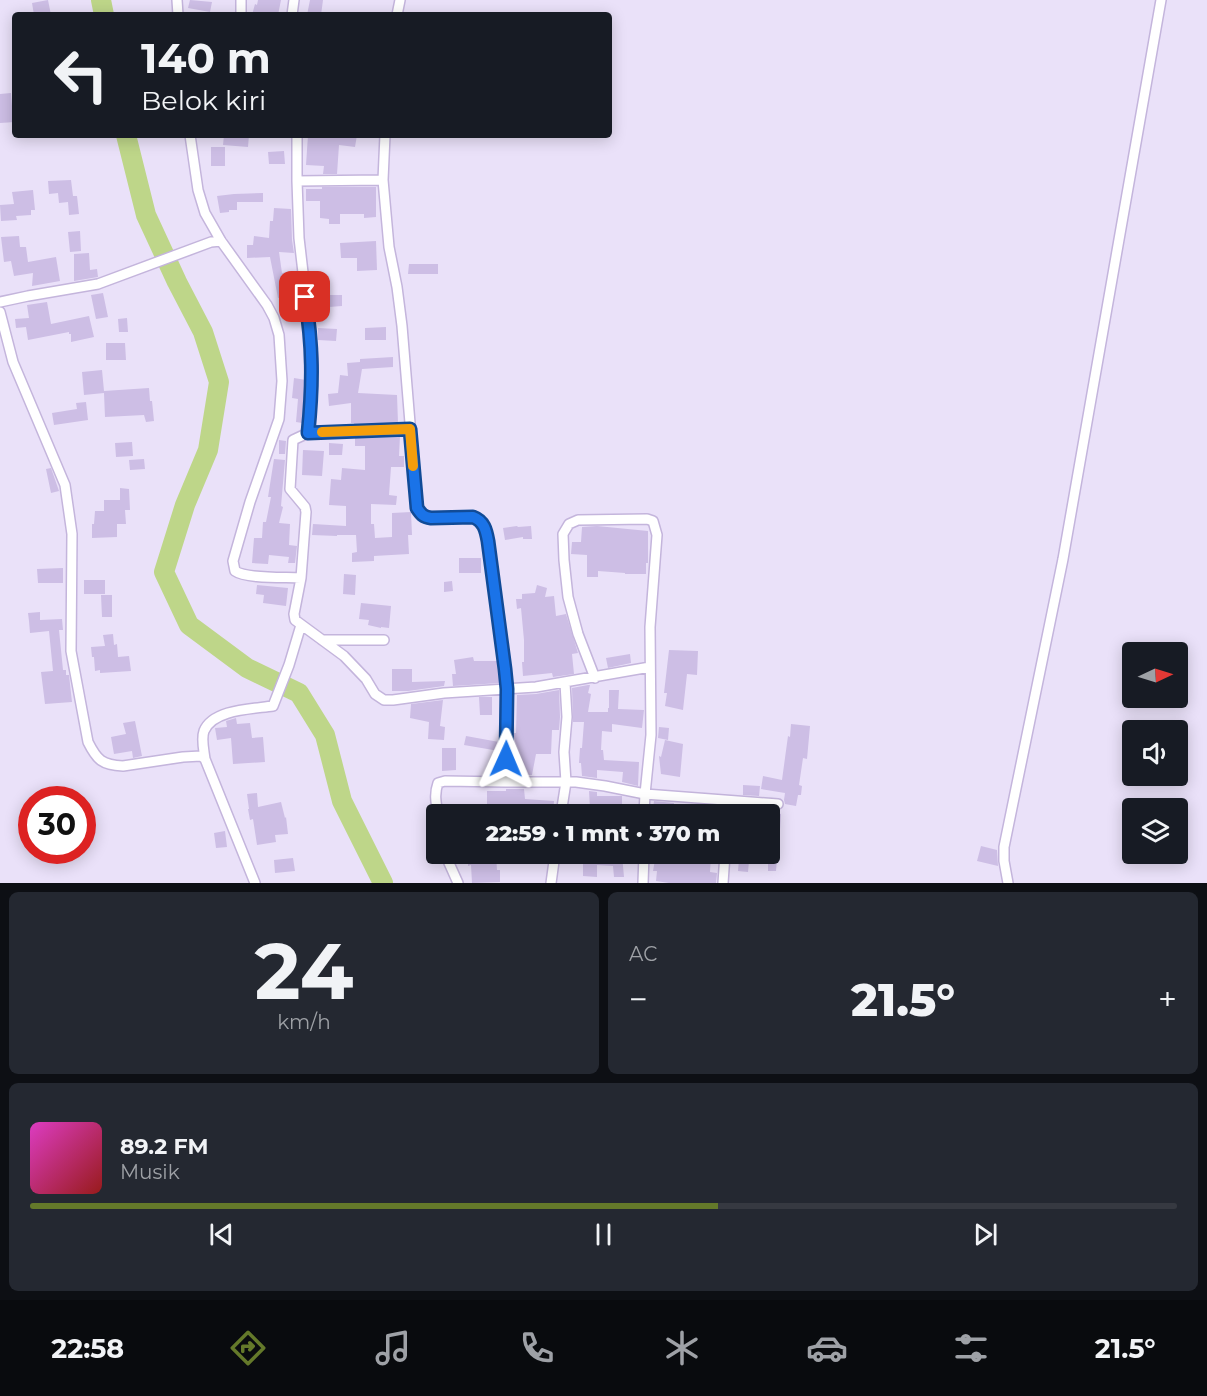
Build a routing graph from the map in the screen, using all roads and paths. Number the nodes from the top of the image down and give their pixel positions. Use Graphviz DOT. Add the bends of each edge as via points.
graph roads {
  1 [pos="1161,0"];
  2 [pos="190,138"];
  3 [pos="297,138"];
  4 [pos="386,138"];
  5 [pos="383,180"];
  6 [pos="297,181"];
  7 [pos="216,242"];
  8 [pos="0,302"];
  9 [pos="0,312"];
  10 [pos="410,429"];
  11 [pos="308,433"];
  12 [pos="300,578"];
  13 [pos="301,625"];
  14 [pos="322,640"];
  15 [pos="384,640"];
  16 [pos="650,668"];
  17 [pos="595,678"];
  18 [pos="565,683"];
  19 [pos="507,689"];
  20 [pos="205,759"];
  21 [pos="505,782"];
  22 [pos="566,782"];
  23 [pos="645,794"];
  24 [pos="727,801"];
  25 [pos="436,804"];
  26 [pos="563,804"];
  27 [pos="644,804"];
  28 [pos="778,804"];
  29 [pos="449,864"];
  30 [pos="554,864"];
  31 [pos="644,864"];
  32 [pos="724,864"];
  33 [pos="255,883"];
  34 [pos="458,883"];
  35 [pos="551,883"];
  36 [pos="643,883"];
  37 [pos="723,883"];
  38 [pos="1008,883"];
  1 -- 38 [label="street" via="1063,559 1004,847"];
  2 -- 7 [label="street" via="198,190"];
  3 -- 6 [label="street"];
  4 -- 5 [label="street"];
  5 -- 6 [label="street"];
  5 -- 10 [label="street" via="389,248 398,287"];
  6 -- 11 [label="street" via="299,238 313,359"];
  7 -- 8 [label="street" via="98,284"];
  7 -- 12 [label="street" via="267,305 279,335 281,354 279,419 250,502 233,567 239,574"];
  9 -- 20 [label="street" via="13,362 65,485 72,534 72,651 88,742 102,762 113,765 183,757"];
  10 -- 11 [label="street"];
  10 -- 19 [label="street" via="420,514 431,518 473,517 485,527"];
  11 -- 12 [label="street" via="292,442 291,489 306,512"];
  12 -- 13 [label="street" via="294,614"];
  13 -- 14 [label="street"];
  13 -- 20 [label="street" via="273,706 214,718 203,733"];
  14 -- 15 [label="street"];
  14 -- 19 [label="street" via="344,656 384,700"];
  16 -- 17 [label="street"];
  16 -- 17 [label="street" via="657,535 653,521 578,520 569,524 563,534 564,560 568,597"];
  16 -- 23 [label="street" via="651,735"];
  17 -- 18 [label="street"];
  18 -- 19 [label="street"];
  18 -- 22 [label="street"];
  19 -- 21 [label="street"];
  20 -- 33 [label="street"];
  21 -- 22 [label="street"];
  21 -- 25 [label="street" via="438,783"];
  22 -- 23 [label="street"];
  22 -- 26 [label="street"];
  23 -- 24 [label="street"];
  23 -- 27 [label="street"];
  24 -- 28 [label="street"];
  29 -- 34 [label="street"];
  30 -- 35 [label="street"];
  31 -- 36 [label="street"];
  32 -- 37 [label="street"];
}
